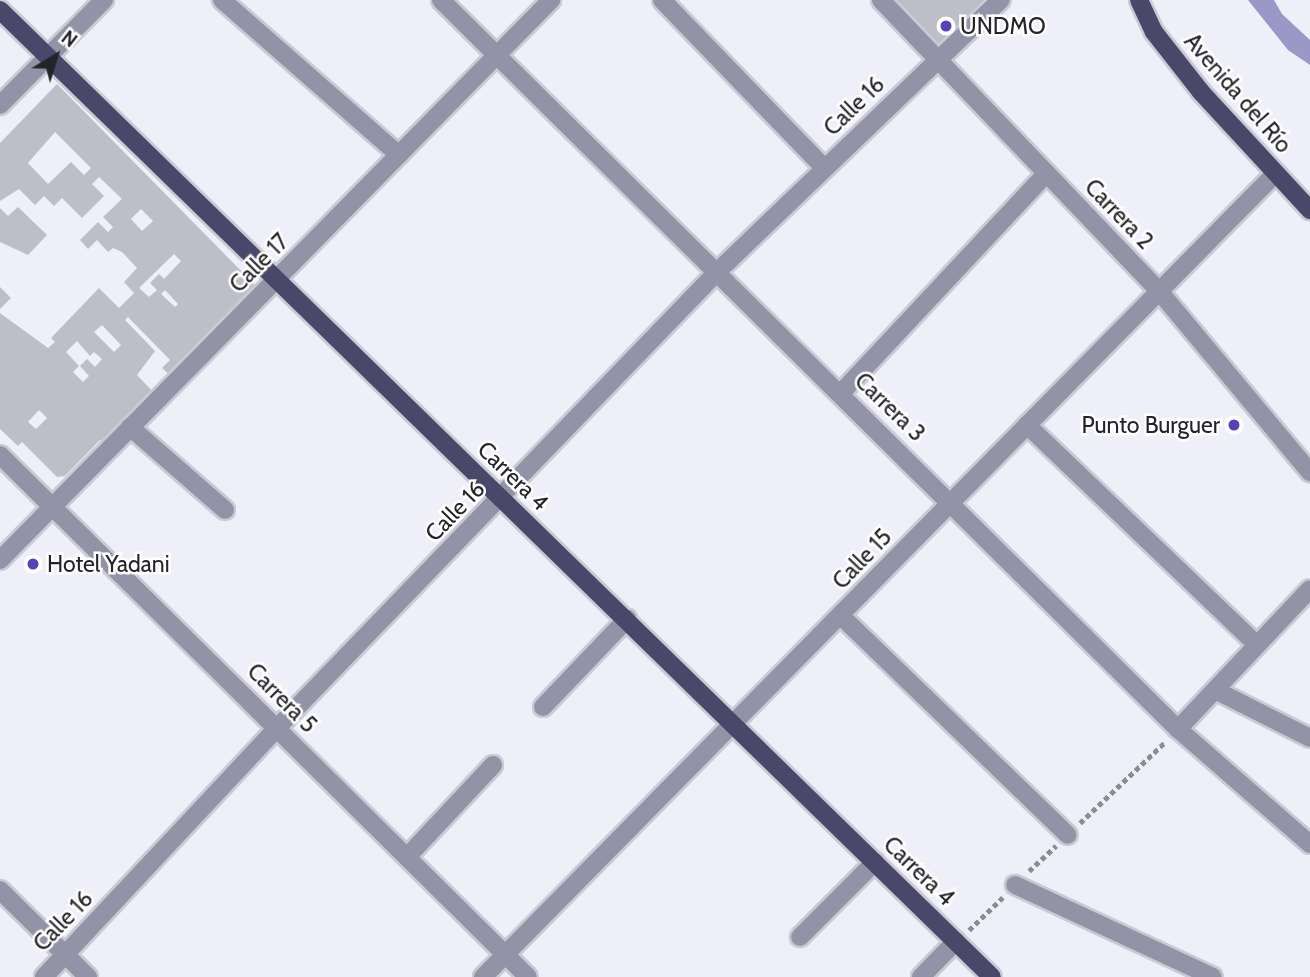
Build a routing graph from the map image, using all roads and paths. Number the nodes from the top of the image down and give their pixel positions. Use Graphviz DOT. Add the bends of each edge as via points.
graph roads {
  1 [pos="104,0"];
  2 [pos="222,0"];
  3 [pos="441,0"];
  4 [pos="551,0"];
  5 [pos="662,0"];
  6 [pos="881,0"];
  7 [pos="1001,0"];
  8 [pos="1139,0"];
  9 [pos="0,10"];
  10 [pos="497,55"];
  11 [pos="47,57"];
  12 [pos="939,59"];
  13 [pos="0,105"];
  14 [pos="399,155"];
  15 [pos="824,168"];
  16 [pos="1047,173"];
  17 [pos="1275,174"];
  18 [pos="1310,211"];
  19 [pos="718,272"];
  20 [pos="277,279"];
  21 [pos="1159,291"];
  22 [pos="841,393"];
  23 [pos="1027,425"];
  24 [pos="130,428"];
  25 [pos="0,455"];
  26 [pos="1310,472"];
  27 [pos="501,499"];
  28 [pos="952,502"];
  29 [pos="52,506"];
  30 [pos="225,510"];
  31 [pos="0,560"];
  32 [pos="1310,589"];
  33 [pos="841,617"];
  34 [pos="627,619"];
  35 [pos="1257,645"];
  36 [pos="1214,690"];
  37 [pos="543,707"];
  38 [pos="733,724"];
  39 [pos="277,728"];
  40 [pos="1178,729"];
  41 [pos="1310,738"];
  42 [pos="493,765"];
  43 [pos="1068,835"];
  44 [pos="1310,844"];
  45 [pos="407,857"];
  46 [pos="874,862"];
  47 [pos="1015,885"];
  48 [pos="0,890"];
  49 [pos="800,937"];
  50 [pos="956,942"];
  51 [pos="505,954"];
  52 [pos="66,955"];
  53 [pos="44,977"];
  54 [pos="88,977"];
  55 [pos="483,977"];
  56 [pos="528,977"];
  57 [pos="921,977"];
  58 [pos="992,977"];
  59 [pos="1213,977"];
  1 -- 11 [label="street"];
  2 -- 14 [label="street"];
  3 -- 10 [label="street, Carrera 3"];
  4 -- 10 [label="street, Calle 17"];
  5 -- 15 [label="street"];
  6 -- 12 [label="street, Carrera 2"];
  7 -- 12 [label="street, Calle 16"];
  8 -- 17 [label="main road, Avenida del Río" via="1154,32 1177,62"];
  9 -- 11 [label="main road, Carrera 4"];
  10 -- 14 [label="street, Calle 17"];
  10 -- 19 [label="street, Carrera 3"];
  11 -- 13 [label="street"];
  11 -- 20 [label="main road, Carrera 4"];
  12 -- 15 [label="street, Calle 16"];
  12 -- 16 [label="street, Carrera 2"];
  14 -- 20 [label="street, Calle 17"];
  15 -- 19 [label="street, Calle 16"];
  16 -- 21 [label="street, Carrera 2"];
  16 -- 22 [label="street"];
  17 -- 18 [label="main road, Avenida del Río"];
  17 -- 21 [label="street, Calle 15"];
  19 -- 22 [label="street, Carrera 3"];
  19 -- 27 [label="street, Calle 16"];
  20 -- 24 [label="street, Calle 17"];
  20 -- 27 [label="main road, Carrera 4"];
  21 -- 23 [label="street, Calle 15"];
  21 -- 26 [label="street, Carrera 2"];
  22 -- 28 [label="street, Carrera 3"];
  23 -- 28 [label="street, Calle 15"];
  23 -- 35 [label="street"];
  24 -- 29 [label="street, Calle 17"];
  24 -- 30 [label="street"];
  25 -- 29 [label="street, Carrera 5"];
  27 -- 34 [label="main road, Carrera 4"];
  27 -- 39 [label="street, Calle 16"];
  28 -- 33 [label="street, Calle 15"];
  28 -- 40 [label="street, Carrera 3"];
  29 -- 31 [label="street, Calle 17"];
  29 -- 39 [label="street, Carrera 5"];
  32 -- 35 [label="street"];
  33 -- 38 [label="street, Calle 15"];
  33 -- 43 [label="street"];
  34 -- 37 [label="street"];
  34 -- 38 [label="main road, Carrera 4"];
  35 -- 36 [label="street"];
  36 -- 40 [label="street"];
  36 -- 41 [label="street"];
  38 -- 46 [label="main road, Carrera 4"];
  38 -- 51 [label="street, Calle 15"];
  39 -- 45 [label="street, Carrera 5"];
  39 -- 52 [label="street, Calle 16"];
  40 -- 44 [label="street, Carrera 3"];
  42 -- 45 [label="street"];
  45 -- 51 [label="street, Carrera 5"];
  46 -- 49 [label="street"];
  46 -- 50 [label="main road, Carrera 4"];
  47 -- 59 [label="street"];
  48 -- 52 [label="street"];
  50 -- 57 [label="street"];
  50 -- 58 [label="main road, Carrera 4"];
  51 -- 55 [label="street, Calle 15"];
  51 -- 56 [label="street, Carrera 5"];
  52 -- 53 [label="street, Calle 16"];
  52 -- 54 [label="street"];
}
